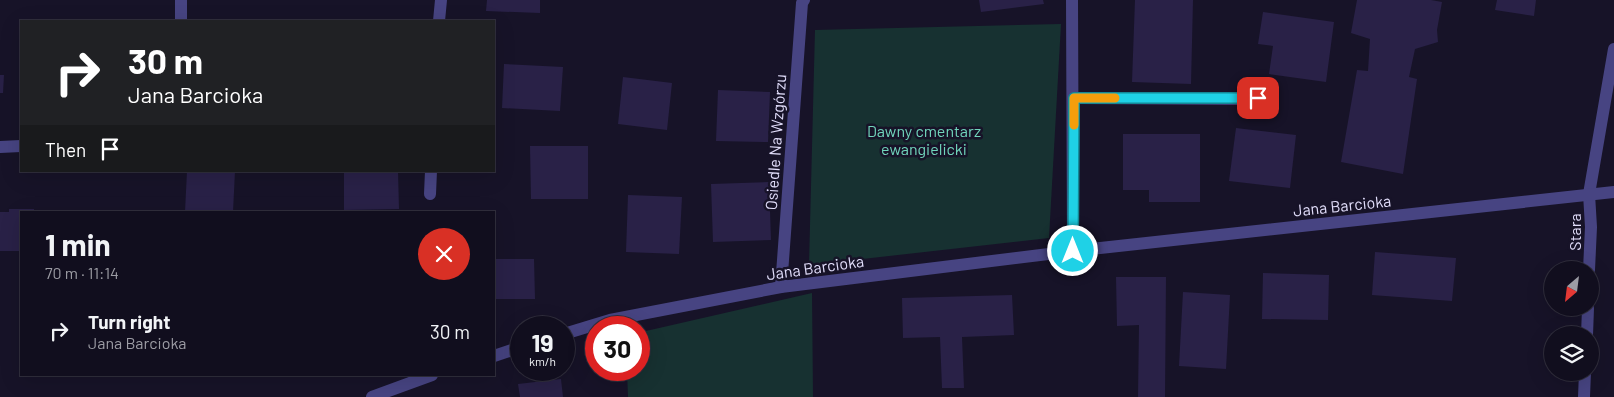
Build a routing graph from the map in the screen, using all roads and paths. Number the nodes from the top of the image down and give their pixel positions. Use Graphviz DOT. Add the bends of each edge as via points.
graph roads {
  1 [pos="181,0"];
  2 [pos="441,0"];
  3 [pos="804,0"];
  4 [pos="1072,0"];
  5 [pos="180,20"];
  6 [pos="440,20"];
  7 [pos="1614,49"];
  8 [pos="1074,98"];
  9 [pos="1258,98"];
  10 [pos="20,146"];
  11 [pos="0,148"];
  12 [pos="432,172"];
  13 [pos="1614,192"];
  14 [pos="430,194"];
  15 [pos="1589,194"];
  16 [pos="1073,251"];
  17 [pos="1589,261"];
  18 [pos="781,287"];
  19 [pos="575,331"];
  20 [pos="510,351"];
  21 [pos="495,356"];
  22 [pos="429,376"];
  23 [pos="1585,381"];
  24 [pos="372,397"];
  25 [pos="1584,397"];
  1 -- 5 [label="street"];
  2 -- 6 [label="street"];
  3 -- 18 [label="street, Osiedle Na Wzgórzu"];
  4 -- 8 [label="street"];
  7 -- 15 [label="street, Stara"];
  8 -- 9 [label="street"];
  8 -- 16 [label="street"];
  10 -- 11 [label="street"];
  12 -- 14 [label="street"];
  13 -- 15 [label="street, Jana Barcioka"];
  15 -- 16 [label="street, Jana Barcioka"];
  15 -- 17 [label="street, Stara"];
  16 -- 18 [label="street, Jana Barcioka"];
  18 -- 19 [label="street, Jana Barcioka" via="610,320"];
  20 -- 21 [label="street"];
  22 -- 24 [label="street"];
  23 -- 25 [label="street"];
}
